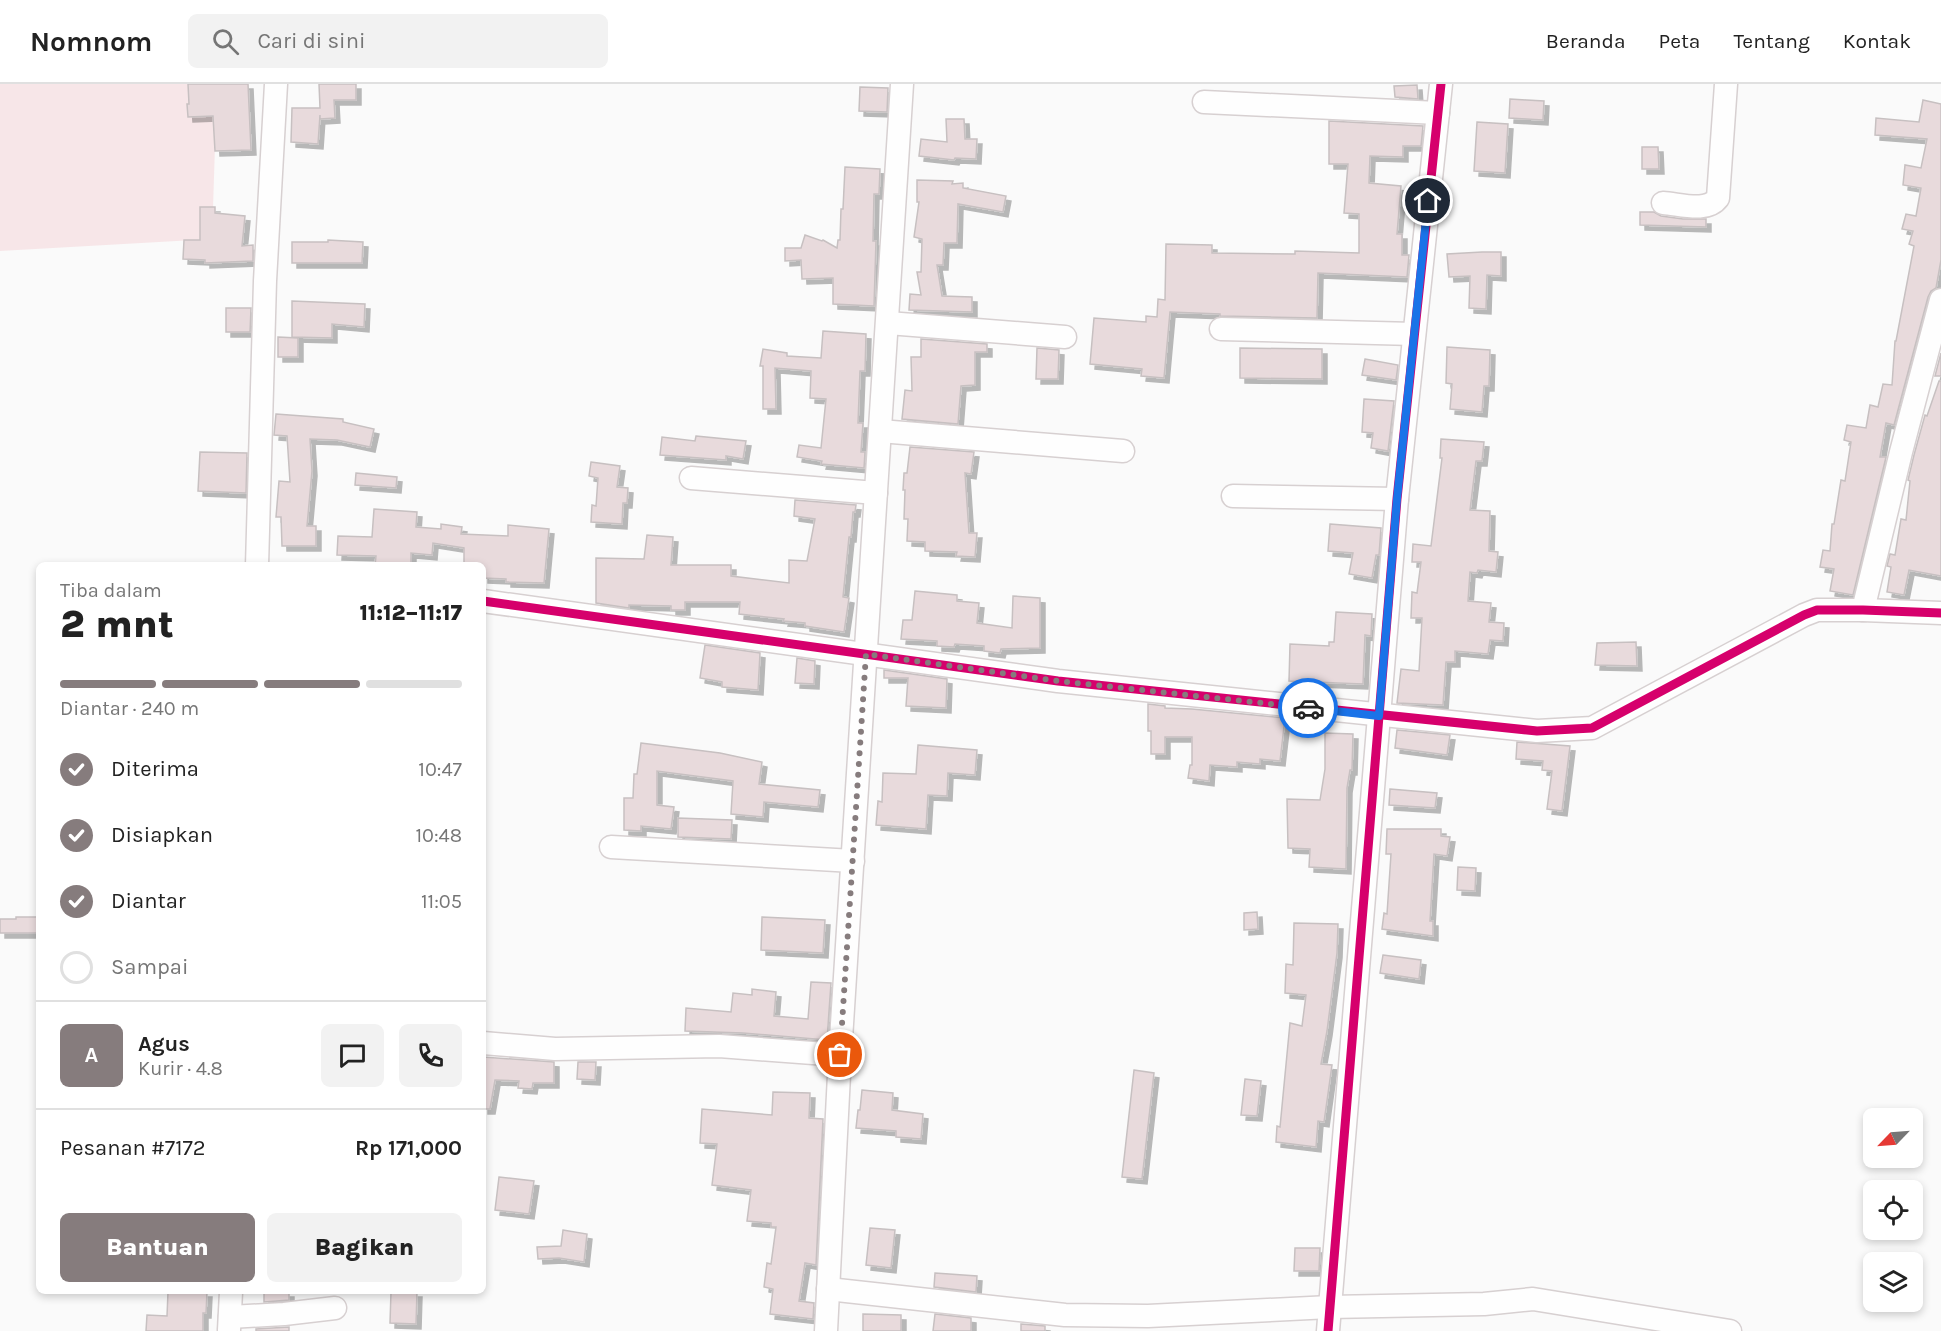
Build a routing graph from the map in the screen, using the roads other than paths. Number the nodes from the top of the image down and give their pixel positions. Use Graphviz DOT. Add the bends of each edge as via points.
graph roads {
  1 [pos="276,84"];
  2 [pos="902,84"];
  3 [pos="1441,84"];
  4 [pos="1726,84"];
  5 [pos="1204,102"];
  6 [pos="1438,112"];
  7 [pos="1663,203"];
  8 [pos="1941,300"];
  9 [pos="888,323"];
  10 [pos="1221,329"];
  11 [pos="1414,334"];
  12 [pos="1065,337"];
  13 [pos="880,431"];
  14 [pos="1123,451"];
  15 [pos="691,478"];
  16 [pos="876,493"];
  17 [pos="1233,496"];
  18 [pos="1397,499"];
  19 [pos="257,562"];
  20 [pos="486,601"];
  21 [pos="1863,610"];
  22 [pos="1941,613"];
  23 [pos="866,654"];
  24 [pos="1379,716"];
  25 [pos="611,847"];
  26 [pos="853,861"];
  27 [pos="486,1043"];
  28 [pos="840,1055"];
  29 [pos="828,1289"];
  30 [pos="231,1294"];
  31 [pos="1330,1307"];
  32 [pos="335,1308"];
  33 [pos="229,1324"];
  34 [pos="826,1331"];
  35 [pos="1328,1331"];
  36 [pos="1730,1331"];
  1 -- 19 [label="street" via="265,281"];
  2 -- 9 [label="street"];
  3 -- 6 [label="street"];
  4 -- 7 [label="street" via="1718,198 1706,207"];
  5 -- 6 [label="street"];
  6 -- 11 [label="street"];
  8 -- 21 [label="street"];
  9 -- 12 [label="street"];
  9 -- 13 [label="street"];
  10 -- 11 [label="street"];
  11 -- 18 [label="street"];
  13 -- 14 [label="street"];
  13 -- 16 [label="street"];
  15 -- 16 [label="street"];
  16 -- 23 [label="street"];
  17 -- 18 [label="street"];
  18 -- 24 [label="street"];
  20 -- 23 [label="street"];
  21 -- 22 [label="street"];
  21 -- 24 [label="street" via="1817,610 1804,615 1592,728 1537,731"];
  23 -- 24 [label="street" via="1058,681"];
  23 -- 26 [label="street"];
  24 -- 31 [label="street"];
  25 -- 26 [label="street"];
  26 -- 28 [label="street"];
  27 -- 28 [label="street" via="555,1049 719,1046"];
  28 -- 29 [label="street"];
  29 -- 31 [label="street" via="1065,1315 1148,1316"];
  29 -- 34 [label="street"];
  30 -- 33 [label="street"];
  31 -- 35 [label="street"];
  31 -- 36 [label="street" via="1484,1304 1533,1299"];
  32 -- 33 [label="street"];
}
